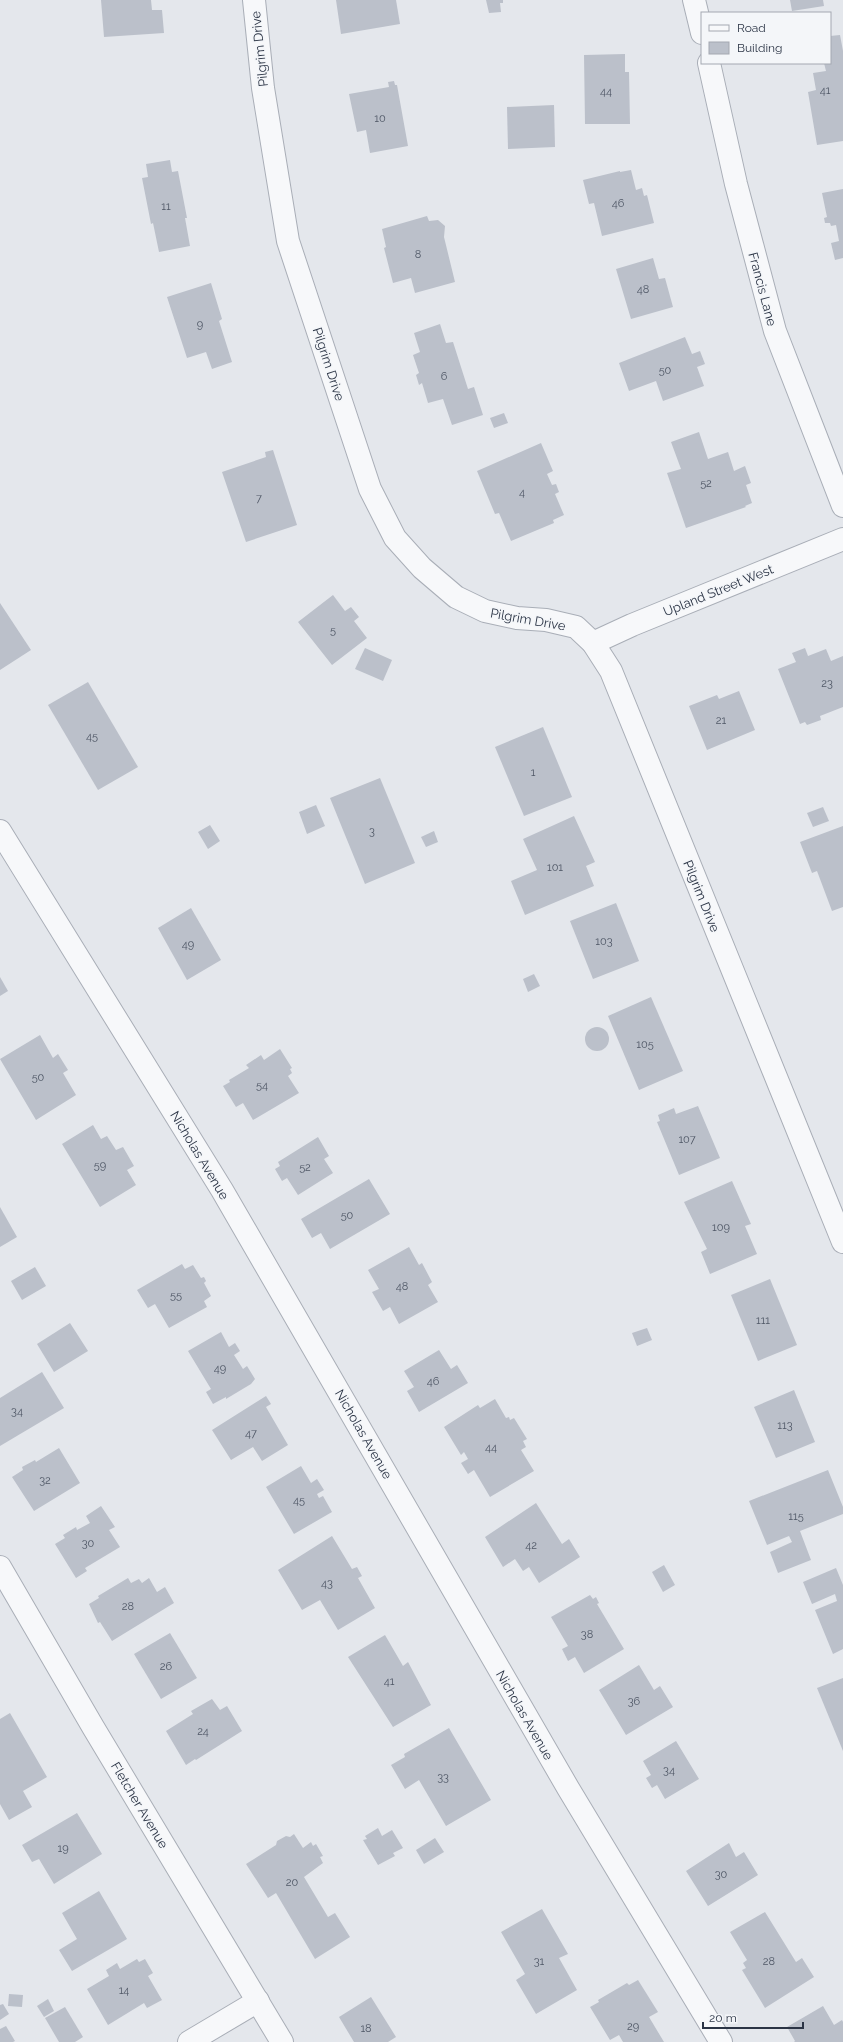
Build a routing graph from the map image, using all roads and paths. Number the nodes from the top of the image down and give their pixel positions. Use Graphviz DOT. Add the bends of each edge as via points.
graph roads {
  1 [pos="254,0"];
  2 [pos="694,0"];
  3 [pos="701,29"];
  4 [pos="709,64"];
  5 [pos="843,506"];
  6 [pos="843,539"];
  7 [pos="593,643"];
  8 [pos="0,831"];
  9 [pos="843,1242"];
  10 [pos="0,1567"];
  11 [pos="258,2001"];
  12 [pos="189,2042"];
  13 [pos="282,2042"];
  14 [pos="721,2042"];
  1 -- 7 [label="street, Pilgrim Drive" via="263,88 288,241 370,489 395,538 422,568 456,596 485,611 576,627"];
  2 -- 3 [label="street"];
  4 -- 5 [label="street, Francis Lane" via="736,184 774,331"];
  6 -- 7 [label="street, Upland Street West"];
  7 -- 9 [label="street, Pilgrim Drive" via="611,671"];
  8 -- 14 [label="street, Nicholas Avenue" via="222,1190 568,1788"];
  10 -- 11 [label="street, Fletcher Avenue"];
  11 -- 12 [label="street"];
  11 -- 13 [label="street, Fletcher Avenue"];
}
